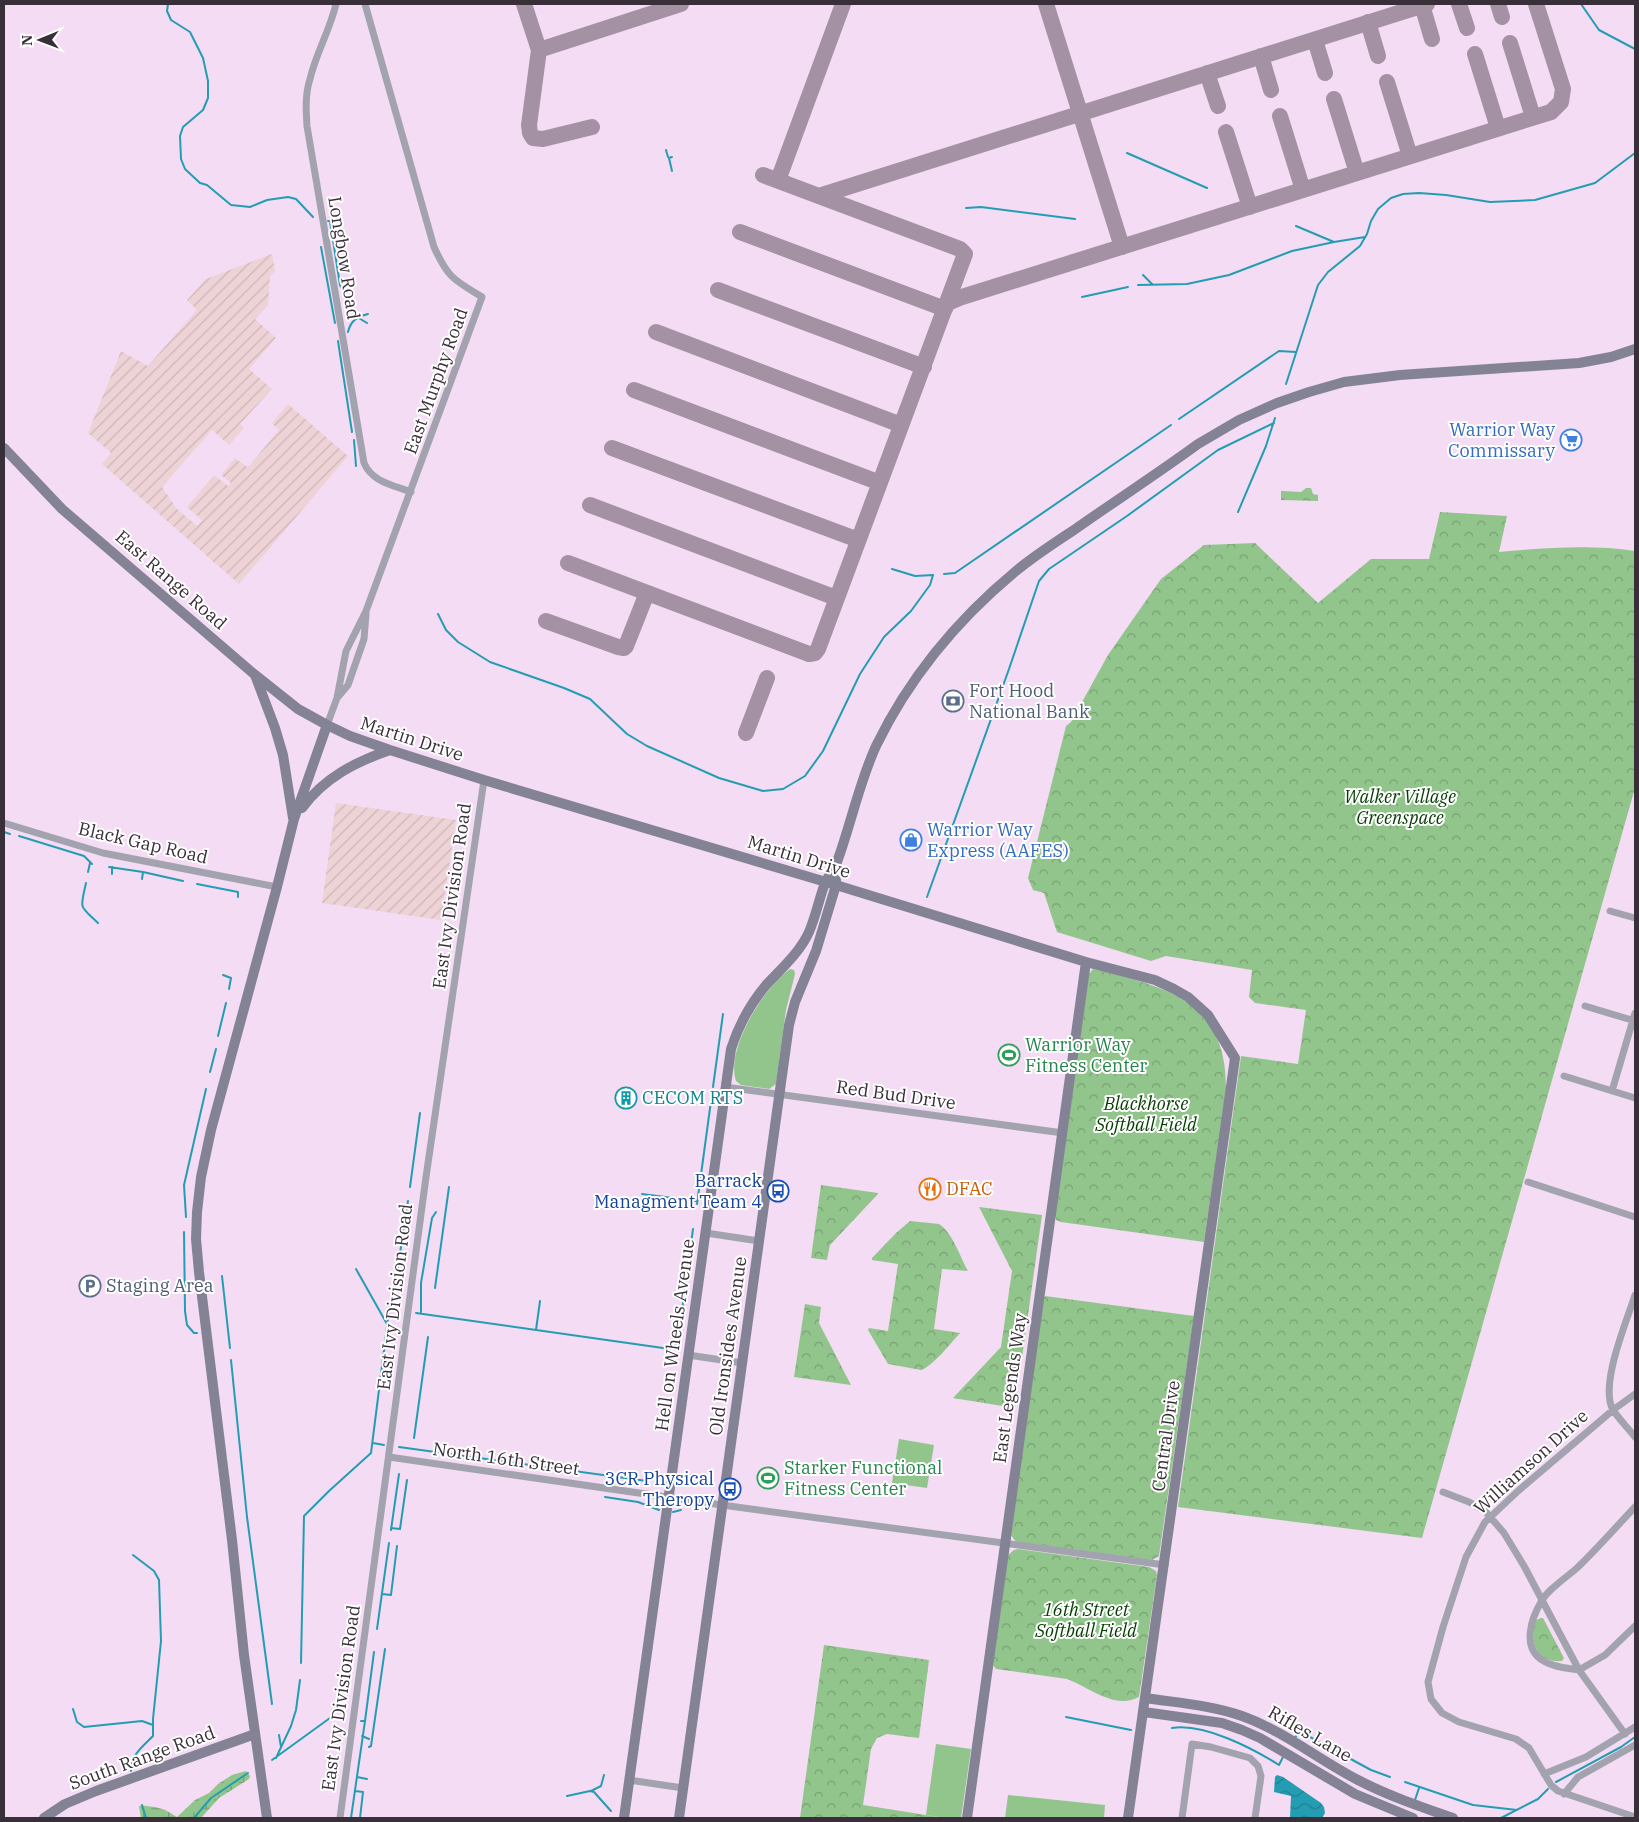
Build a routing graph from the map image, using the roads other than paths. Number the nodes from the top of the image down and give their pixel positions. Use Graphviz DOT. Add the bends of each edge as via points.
graph roads {
  1 [pos="336,4"];
  2 [pos="365,4"];
  3 [pos="1635,349"];
  4 [pos="4,448"];
  5 [pos="411,492"];
  6 [pos="366,611"];
  7 [pos="254,674"];
  8 [pos="338,698"];
  9 [pos="326,725"];
  10 [pos="390,750"];
  11 [pos="484,780"];
  12 [pos="294,819"];
  13 [pos="4,823"];
  14 [pos="836,864"];
  15 [pos="826,882"];
  16 [pos="836,885"];
  17 [pos="277,888"];
  18 [pos="1610,911"];
  19 [pos="1635,918"];
  20 [pos="1086,962"];
  21 [pos="1585,1006"];
  22 [pos="1635,1018"];
  23 [pos="1235,1058"];
  24 [pos="1564,1076"];
  25 [pos="725,1087"];
  26 [pos="1612,1091"];
  27 [pos="780,1095"];
  28 [pos="1635,1098"];
  29 [pos="1063,1132"];
  30 [pos="1528,1182"];
  31 [pos="1635,1217"];
  32 [pos="706,1232"];
  33 [pos="759,1241"];
  34 [pos="1635,1295"];
  35 [pos="688,1355"];
  36 [pos="742,1363"];
  37 [pos="1635,1394"];
  38 [pos="1613,1410"];
  39 [pos="1635,1437"];
  40 [pos="389,1457"];
  41 [pos="1443,1492"];
  42 [pos="668,1497"];
  43 [pos="722,1505"];
  44 [pos="1635,1507"];
  45 [pos="1490,1516"];
  46 [pos="1006,1544"];
  47 [pos="1165,1565"];
  48 [pos="1542,1600"];
  49 [pos="1635,1626"];
  50 [pos="1579,1670"];
  51 [pos="1146,1698"];
  52 [pos="1144,1712"];
  53 [pos="1635,1727"];
  54 [pos="255,1734"];
  55 [pos="1625,1734"];
  56 [pos="1635,1745"];
  57 [pos="1544,1774"];
  58 [pos="629,1780"];
  59 [pos="683,1788"];
  60 [pos="1564,1794"];
  61 [pos="1635,1817"];
  62 [pos="44,1818"];
  63 [pos="268,1818"];
  64 [pos="340,1818"];
  65 [pos="624,1818"];
  66 [pos="679,1818"];
  67 [pos="967,1818"];
  68 [pos="1128,1818"];
  69 [pos="1182,1818"];
  70 [pos="1255,1818"];
  71 [pos="1413,1818"];
  72 [pos="1453,1818"];
  1 -- 5 [label="street, Longbow Road" via="309,80 307,126 364,463 375,478"];
  2 -- 5 [label="street, East Murphy Road" via="434,247 444,268 456,281 482,296"];
  3 -- 14 [label="street" via="1579,363 1400,374 1344,382 1276,403 1198,444 1028,561 958,626 918,676 883,734 854,805"];
  4 -- 7 [label="street, East Range Road" via="62,509"];
  5 -- 6 [label="street, East Murphy Road"];
  6 -- 8 [label="street, East Murphy Road" via="346,651"];
  6 -- 8 [label="street, East Murphy Road" via="364,639 348,684"];
  7 -- 9 [label="street, East Range Road" via="298,709"];
  7 -- 12 [label="street" via="283,755"];
  8 -- 9 [label="street"];
  9 -- 10 [label="street, Martin Drive"];
  9 -- 12 [label="street"];
  10 -- 11 [label="street, Martin Drive"];
  10 -- 12 [label="street" via="330,778"];
  11 -- 15 [label="street, Martin Drive"];
  11 -- 40 [label="street, East Ivy Division Road"];
  12 -- 17 [label="street"];
  13 -- 17 [label="street, Black Gap Road" via="103,853"];
  14 -- 15 [label="street, Hell on Wheels Avenue"];
  14 -- 16 [label="street, Old Ironsides Avenue"];
  15 -- 16 [label="street, Martin Drive"];
  15 -- 25 [label="street, Hell on Wheels Avenue" via="806,939 755,1000 740,1024 731,1050"];
  16 -- 20 [label="street, Martin Drive"];
  16 -- 27 [label="street, Old Ironsides Avenue" via="814,958 792,1012"];
  17 -- 54 [label="street" via="211,1130 201,1178 196,1239"];
  18 -- 19 [label="street"];
  20 -- 23 [label="street, Martin Drive" via="1155,980 1188,997 1208,1015"];
  20 -- 29 [label="street, East Legends Way"];
  21 -- 22 [label="street"];
  22 -- 26 [label="street"];
  23 -- 47 [label="street, Central Drive"];
  24 -- 26 [label="street"];
  25 -- 27 [label="street, Red Bud Drive"];
  25 -- 32 [label="street, Hell on Wheels Avenue"];
  26 -- 28 [label="street"];
  27 -- 29 [label="street, Red Bud Drive"];
  27 -- 33 [label="street, Old Ironsides Avenue"];
  29 -- 46 [label="street, East Legends Way"];
  30 -- 31 [label="street"];
  32 -- 33 [label="street"];
  32 -- 35 [label="street, Hell on Wheels Avenue"];
  33 -- 36 [label="street, Old Ironsides Avenue"];
  34 -- 38 [label="street" via="1609,1376 1609,1400"];
  35 -- 36 [label="street"];
  35 -- 42 [label="street, Hell on Wheels Avenue"];
  36 -- 43 [label="street, Old Ironsides Avenue"];
  37 -- 38 [label="street, Williamson Drive"];
  38 -- 39 [label="street"];
  38 -- 45 [label="street, Williamson Drive"];
  40 -- 42 [label="street, North 16th Street"];
  40 -- 64 [label="street, East Ivy Division Road"];
  41 -- 45 [label="street" via="1469,1502"];
  42 -- 43 [label="street, North 16th Street"];
  42 -- 58 [label="street, Hell on Wheels Avenue"];
  43 -- 46 [label="street, North 16th Street"];
  43 -- 59 [label="street, Old Ironsides Avenue"];
  44 -- 48 [label="street"];
  45 -- 48 [label="street" via="1504,1533"];
  45 -- 57 [label="street, Williamson Drive" via="1479,1530 1466,1558 1431,1666 1429,1694 1437,1708 1459,1722 1524,1744"];
  46 -- 47 [label="street, North 16th Street"];
  46 -- 67 [label="street, East Legends Way"];
  47 -- 51 [label="street, Central Drive"];
  48 -- 50 [label="street"];
  48 -- 50 [label="street" via="1529,1633 1532,1649 1540,1660"];
  49 -- 50 [label="street" via="1605,1655"];
  50 -- 55 [label="street"];
  51 -- 52 [label="street, Central Drive"];
  51 -- 72 [label="street, Rifles Lane" via="1215,1708 1242,1716 1284,1736 1359,1781"];
  52 -- 68 [label="street, Central Drive"];
  52 -- 71 [label="street, Rifles Lane" via="1222,1723 1242,1730 1355,1794"];
  53 -- 55 [label="street"];
  54 -- 62 [label="street, South Range Road" via="96,1791 64,1804"];
  54 -- 63 [label="street"];
  55 -- 57 [label="street" via="1586,1757"];
  56 -- 60 [label="street" via="1578,1777"];
  57 -- 60 [label="street" via="1551,1785"];
  58 -- 59 [label="street"];
  58 -- 65 [label="street, Hell on Wheels Avenue"];
  59 -- 66 [label="street, Old Ironsides Avenue"];
  60 -- 61 [label="street"];
  69 -- 70 [label="street" via="1192,1744 1250,1758 1258,1766 1261,1776"];
}
